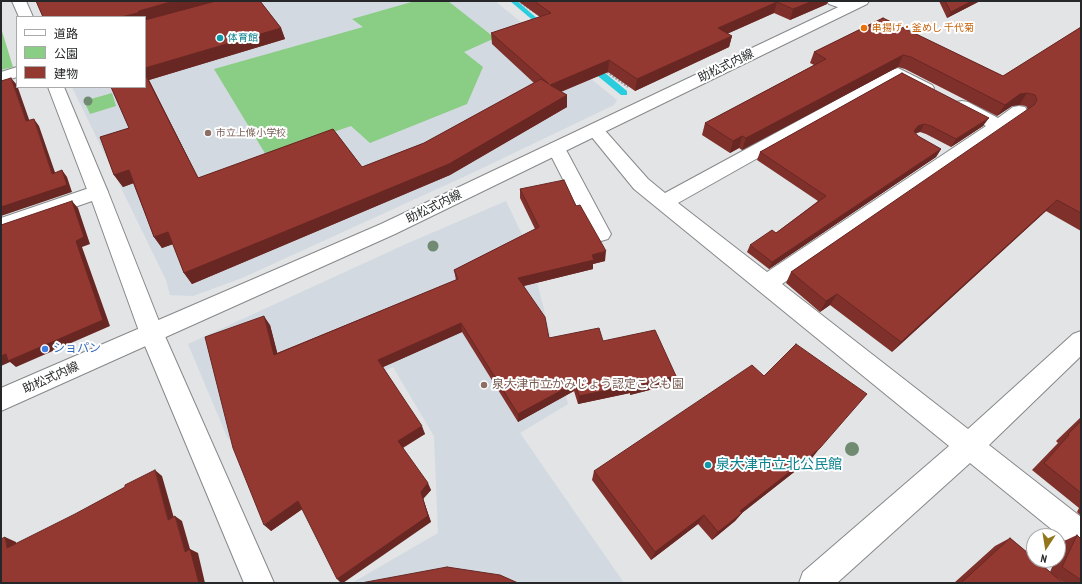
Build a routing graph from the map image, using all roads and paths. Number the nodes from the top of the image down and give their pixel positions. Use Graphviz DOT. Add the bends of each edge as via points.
graph roads {
  1 [pos="19,1"];
  2 [pos="518,1"];
  3 [pos="848,3"];
  4 [pos="26,16"];
  5 [pos="544,19"];
  6 [pos="600,67"];
  7 [pos="16,72"];
  8 [pos="1,76"];
  9 [pos="56,88"];
  10 [pos="649,103"];
  11 [pos="1018,111"];
  12 [pos="998,125"];
  13 [pos="595,130"];
  14 [pos="556,148"];
  15 [pos="98,192"];
  16 [pos="664,202"];
  17 [pos="1,226"];
  18 [pos="601,234"];
  19 [pos="766,284"];
  20 [pos="152,334"];
  21 [pos="1081,341"];
  22 [pos="1,400"];
  23 [pos="970,445"];
  24 [pos="1081,535"];
  25 [pos="260,583"];
  26 [pos="814,583"];
  1 -- 4 [label="street"];
  2 -- 5 [label="path"];
  3 -- 10 [label="street, 助松式内線"];
  6 -- 10 [label="path"];
  7 -- 8 [label="street"];
  9 -- 15 [label="street"];
  10 -- 13 [label="street, 助松式内線"];
  11 -- 12 [label="street"];
  12 -- 16 [label="street" via="898,73"];
  12 -- 19 [label="street" via="945,153"];
  13 -- 14 [label="street, 助松式内線"];
  13 -- 16 [label="street" via="641,184"];
  14 -- 18 [label="street"];
  14 -- 20 [label="street, 助松式内線" via="388,229"];
  15 -- 17 [label="street"];
  15 -- 20 [label="street"];
  16 -- 19 [label="street"];
  19 -- 23 [label="street"];
  20 -- 22 [label="street, 助松式内線"];
  20 -- 25 [label="street"];
  21 -- 23 [label="street"];
  23 -- 24 [label="street"];
  23 -- 26 [label="street"];
}
